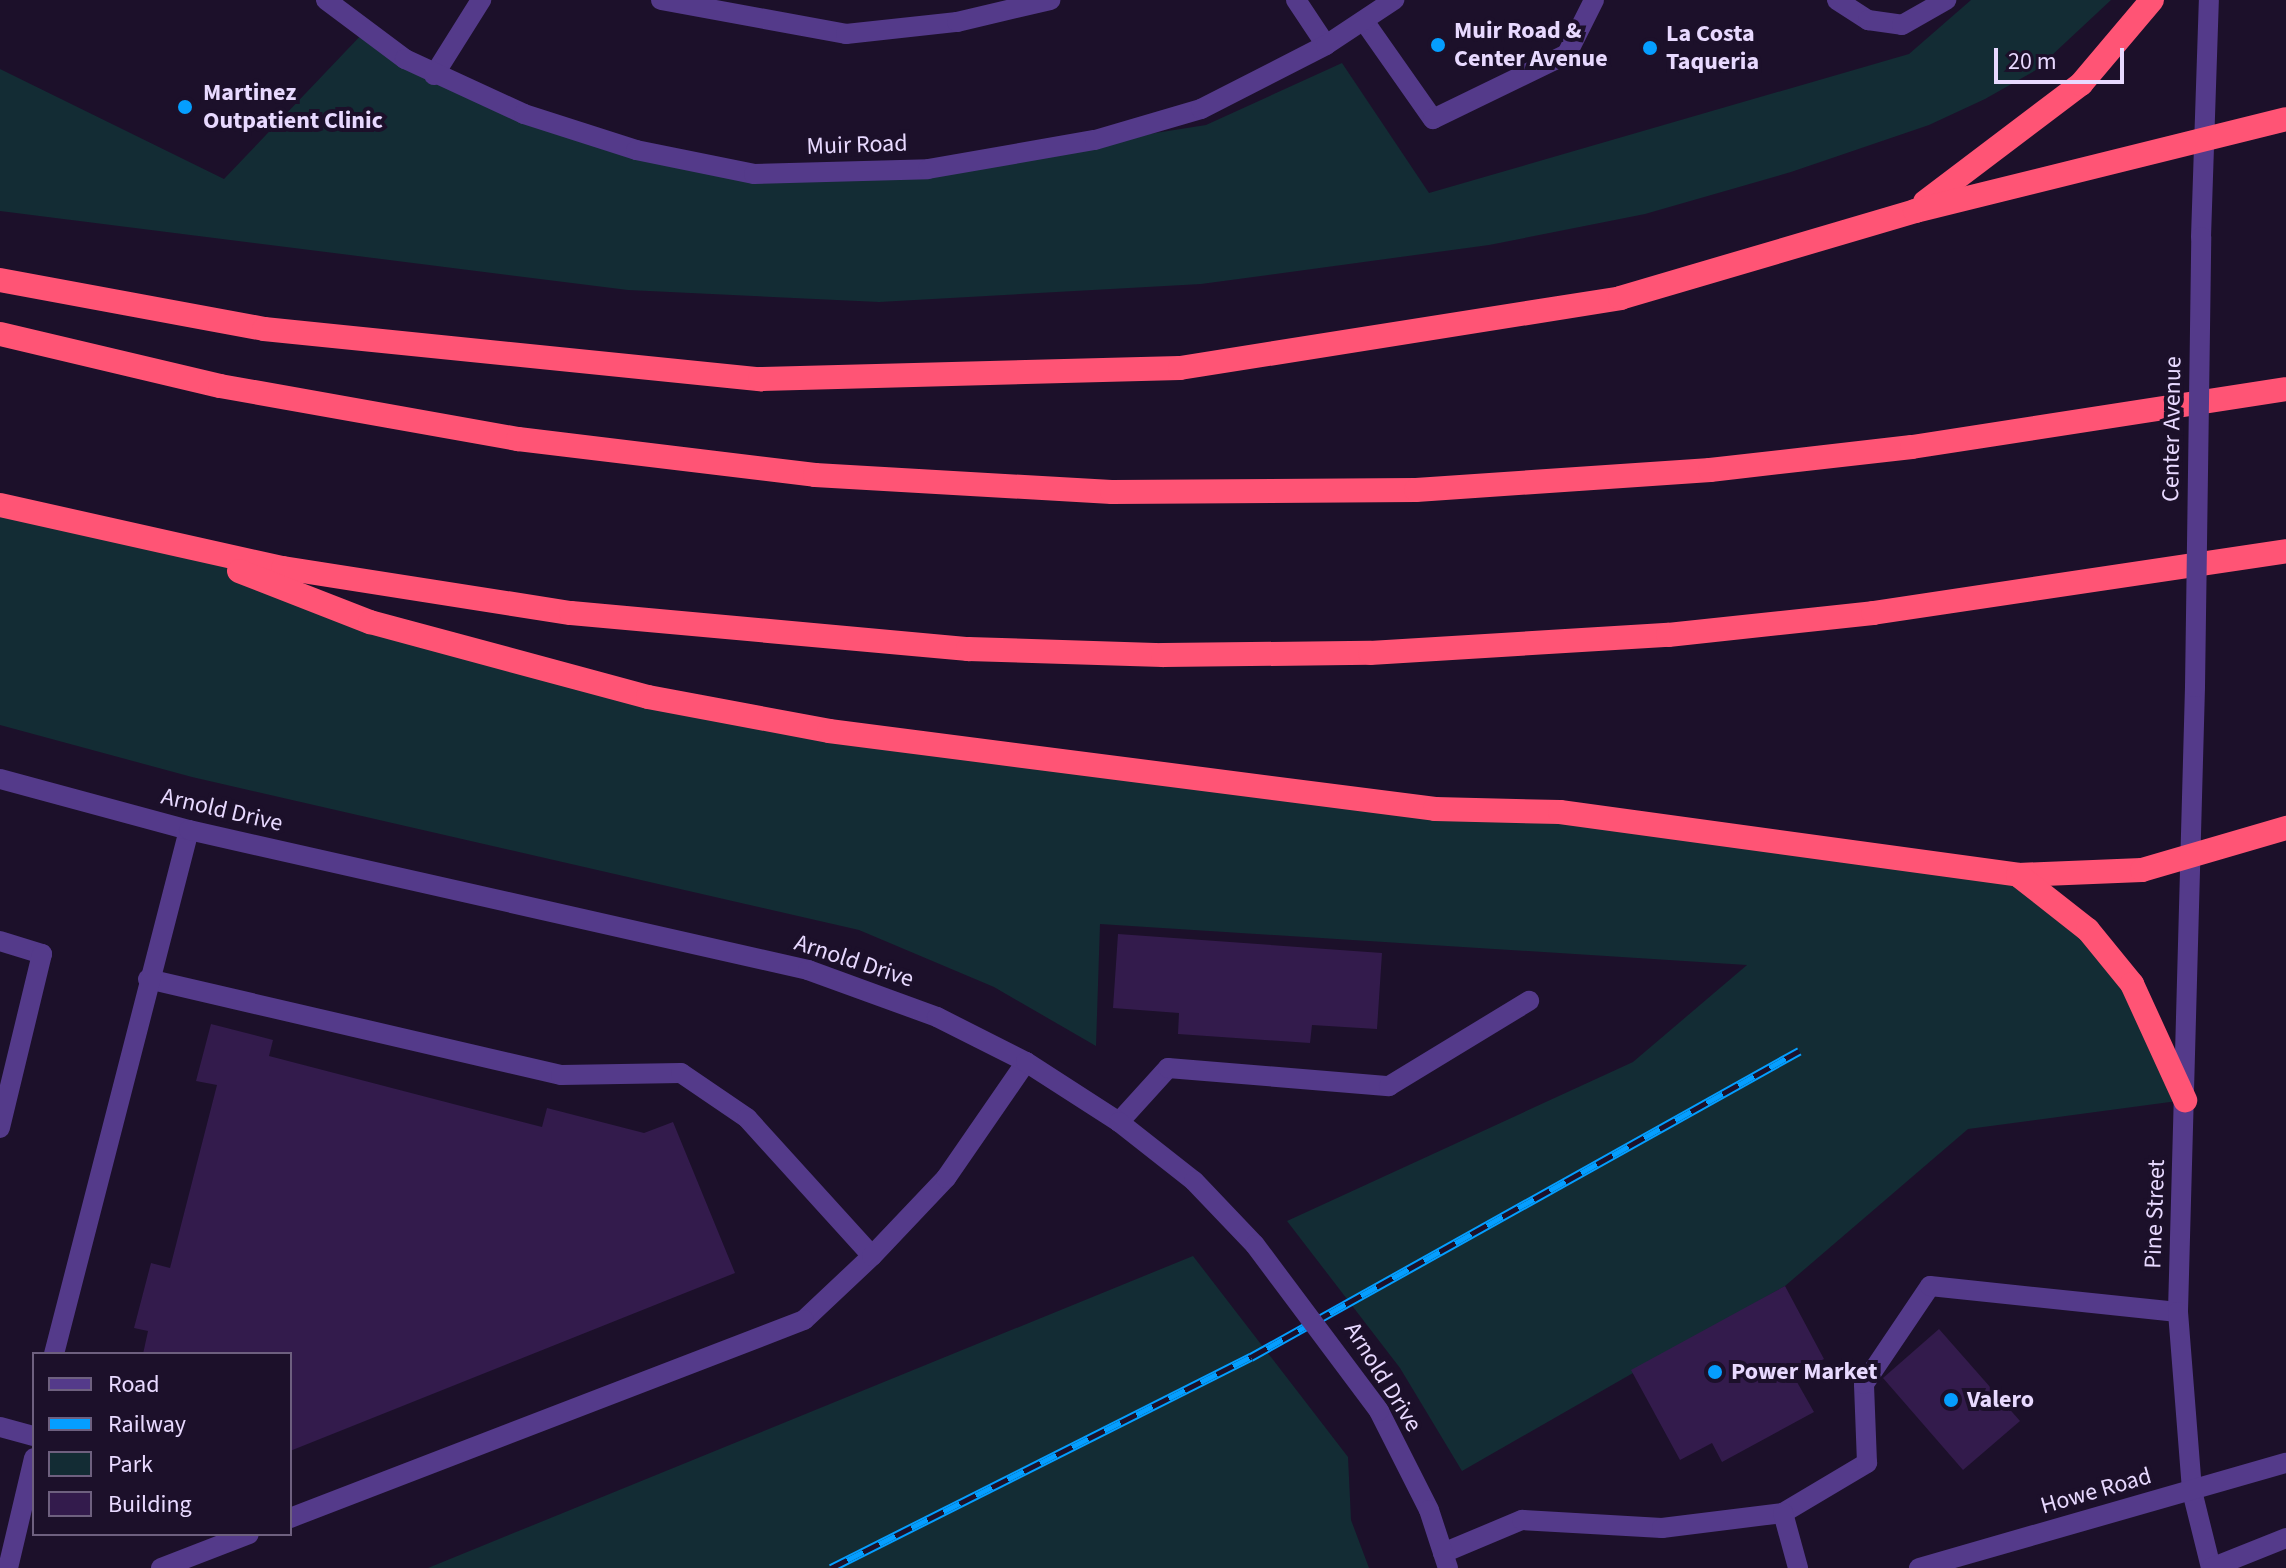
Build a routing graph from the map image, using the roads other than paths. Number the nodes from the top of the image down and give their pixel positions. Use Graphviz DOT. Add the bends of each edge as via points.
graph roads {
  1 [pos="326,0"];
  2 [pos="481,0"];
  3 [pos="661,0"];
  4 [pos="1050,0"];
  5 [pos="1296,0"];
  6 [pos="1394,0"];
  7 [pos="1594,0"];
  8 [pos="1837,0"];
  9 [pos="1946,0"];
  10 [pos="2152,0"];
  11 [pos="2209,0"];
  12 [pos="1364,21"];
  13 [pos="1326,45"];
  14 [pos="434,75"];
  15 [pos="2286,119"];
  16 [pos="2203,137"];
  17 [pos="1915,211"];
  18 [pos="0,280"];
  19 [pos="0,334"];
  20 [pos="2286,389"];
  21 [pos="0,505"];
  22 [pos="174,545"];
  23 [pos="2286,551"];
  24 [pos="0,779"];
  25 [pos="2286,828"];
  26 [pos="189,830"];
  27 [pos="2193,858"];
  28 [pos="2018,875"];
  29 [pos="0,941"];
  30 [pos="148,979"];
  31 [pos="1529,1001"];
  32 [pos="1026,1062"];
  33 [pos="2185,1100"];
  34 [pos="1119,1122"];
  35 [pos="0,1128"];
  36 [pos="872,1256"];
  37 [pos="2178,1312"];
  38 [pos="55,1352"];
  39 [pos="0,1427"];
  40 [pos="32,1435"];
  41 [pos="2286,1463"];
  42 [pos="32,1466"];
  43 [pos="2192,1491"];
  44 [pos="1783,1513"];
  45 [pos="292,1517"];
  46 [pos="244,1536"];
  47 [pos="2286,1538"];
  48 [pos="1446,1560"];
  49 [pos="8,1568"];
  50 [pos="161,1568"];
  51 [pos="1798,1568"];
  52 [pos="1919,1568"];
  53 [pos="2211,1568"];
  1 -- 14 [label="street, Muir Road"];
  2 -- 14 [label="street"];
  3 -- 4 [label="street" via="846,34 957,22"];
  5 -- 13 [label="street"];
  6 -- 12 [label="street, Muir Road"];
  7 -- 12 [label="street" via="1567,54 1433,119"];
  8 -- 9 [label="street" via="1868,20 1902,25"];
  10 -- 17 [label="highway" via="2081,84"];
  11 -- 16 [label="street, Center Avenue"];
  12 -- 13 [label="street, Muir Road"];
  13 -- 14 [label="street, Muir Road" via="1201,109 1095,140 928,169 754,174 636,150"];
  15 -- 16 [label="highway"];
  16 -- 17 [label="highway"];
  16 -- 27 [label="street, Center Avenue, bridge"];
  17 -- 18 [label="highway" via="1620,298 1511,318 1180,368 976,377 760,379 554,362 264,329"];
  19 -- 20 [label="highway" via="220,386 518,439 815,475 1112,492 1416,490 1710,470 1941,443"];
  21 -- 22 [label="highway"];
  22 -- 23 [label="highway" via="373,584 669,625 968,649 1238,655 1471,648 1711,631"];
  22 -- 28 [label="highway" via="370,622 473,652 648,697 829,731 1435,809 1560,812"];
  24 -- 26 [label="street, Arnold Drive"];
  25 -- 27 [label="highway"];
  26 -- 30 [label="street"];
  26 -- 32 [label="street, Arnold Drive" via="808,970 937,1017"];
  27 -- 28 [label="highway" via="2142,870"];
  27 -- 33 [label="street, Pine Street"];
  28 -- 33 [label="highway" via="2088,930 2132,984"];
  29 -- 35 [label="street" via="42,954"];
  30 -- 36 [label="street" via="561,1075 681,1073 747,1118"];
  30 -- 38 [label="street"];
  31 -- 34 [label="street" via="1389,1086 1168,1068"];
  32 -- 34 [label="street, Arnold Drive"];
  32 -- 36 [label="street" via="946,1178"];
  33 -- 37 [label="street, Pine Street"];
  34 -- 48 [label="street, Arnold Drive, bridge" via="1194,1181 1255,1245 1379,1411 1429,1510"];
  36 -- 45 [label="street" via="804,1320"];
  37 -- 43 [label="street, Pine Street"];
  37 -- 44 [label="street" via="1930,1286 1864,1384 1867,1463"];
  39 -- 40 [label="street"];
  41 -- 43 [label="street, Howe Road"];
  42 -- 49 [label="street"];
  43 -- 52 [label="street, Howe Road"];
  43 -- 53 [label="street, Pine Street"];
  44 -- 48 [label="street" via="1662,1528 1522,1520"];
  44 -- 51 [label="street"];
  46 -- 50 [label="street"];
  47 -- 53 [label="street"];
}
